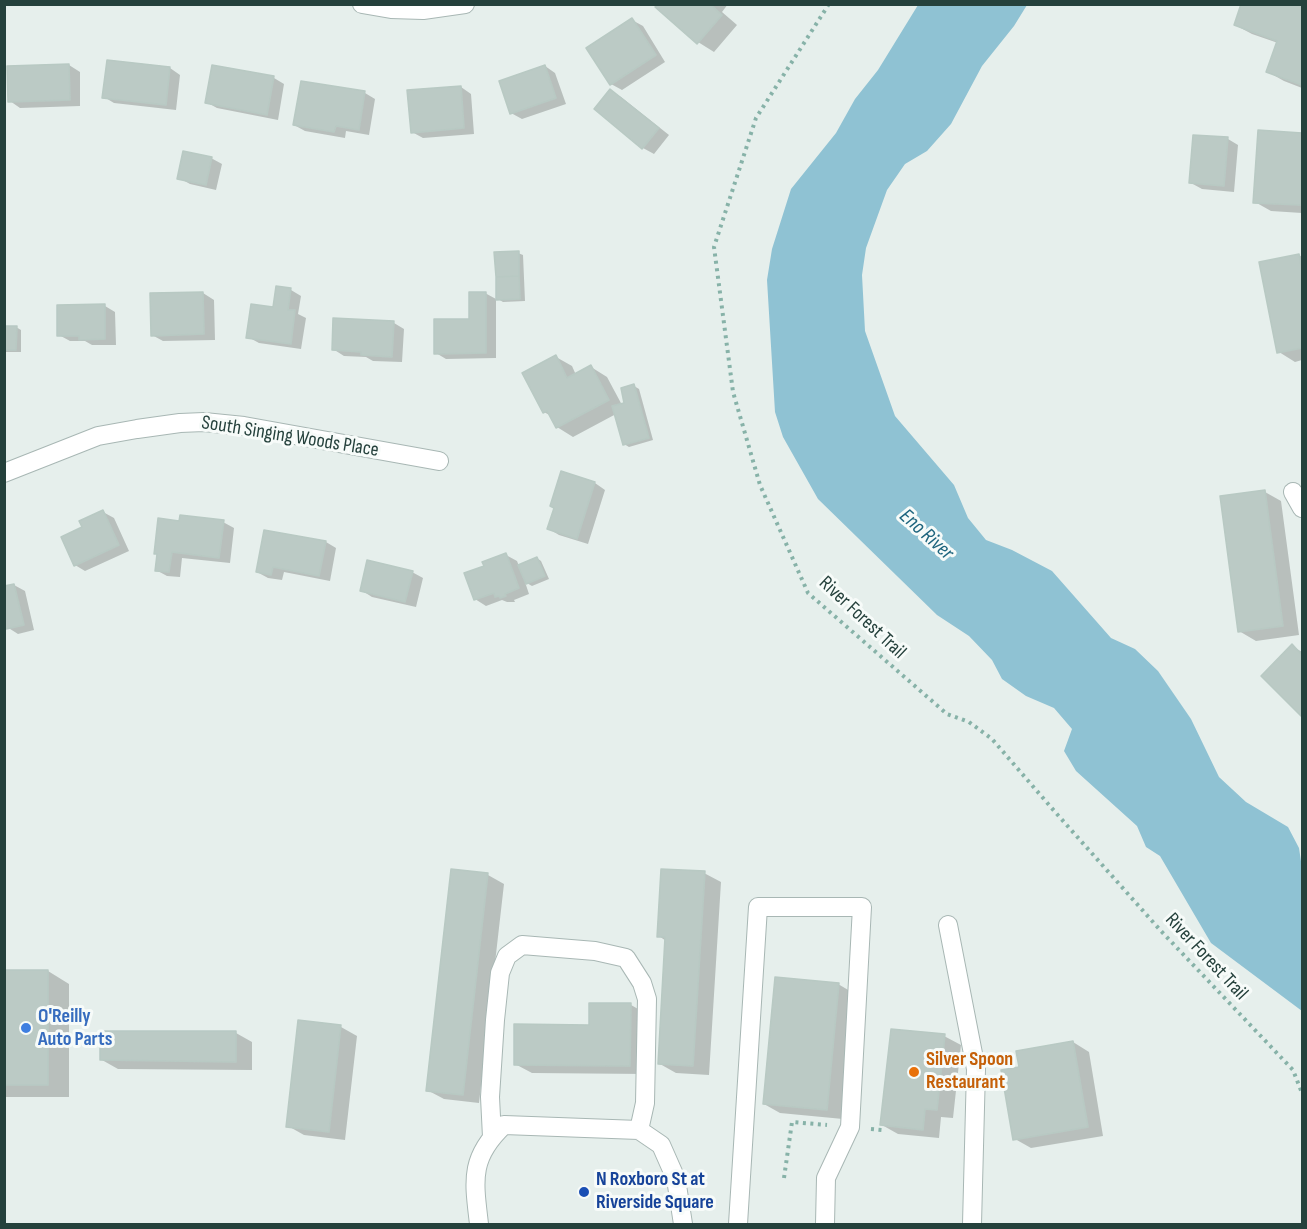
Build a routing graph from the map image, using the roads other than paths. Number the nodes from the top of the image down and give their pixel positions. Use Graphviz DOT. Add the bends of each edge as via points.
graph roads {
  1 [pos="362,4"];
  2 [pos="465,4"];
  3 [pos="440,462"];
  4 [pos="4,473"];
  5 [pos="1293,492"];
  6 [pos="1302,508"];
  7 [pos="948,925"];
  8 [pos="639,1130"];
  9 [pos="492,1137"];
  10 [pos="479,1224"];
  11 [pos="683,1224"];
  12 [pos="738,1224"];
  13 [pos="825,1224"];
  14 [pos="972,1224"];
  1 -- 2 [label="street" via="423,10"];
  3 -- 4 [label="street, South Singing Woods Place" via="204,422 98,436"];
  5 -- 6 [label="street"];
  7 -- 14 [label="street" via="976,1070"];
  8 -- 9 [label="street" via="504,1125"];
  8 -- 9 [label="street" via="646,1084 647,999 642,983 626,958 595,951 522,945 507,956 500,973 490,1097"];
  8 -- 11 [label="street" via="661,1145 676,1179"];
  9 -- 10 [label="street" via="478,1158 474,1185"];
  12 -- 13 [label="street" via="758,907 862,907 850,1127 826,1178"];
}
